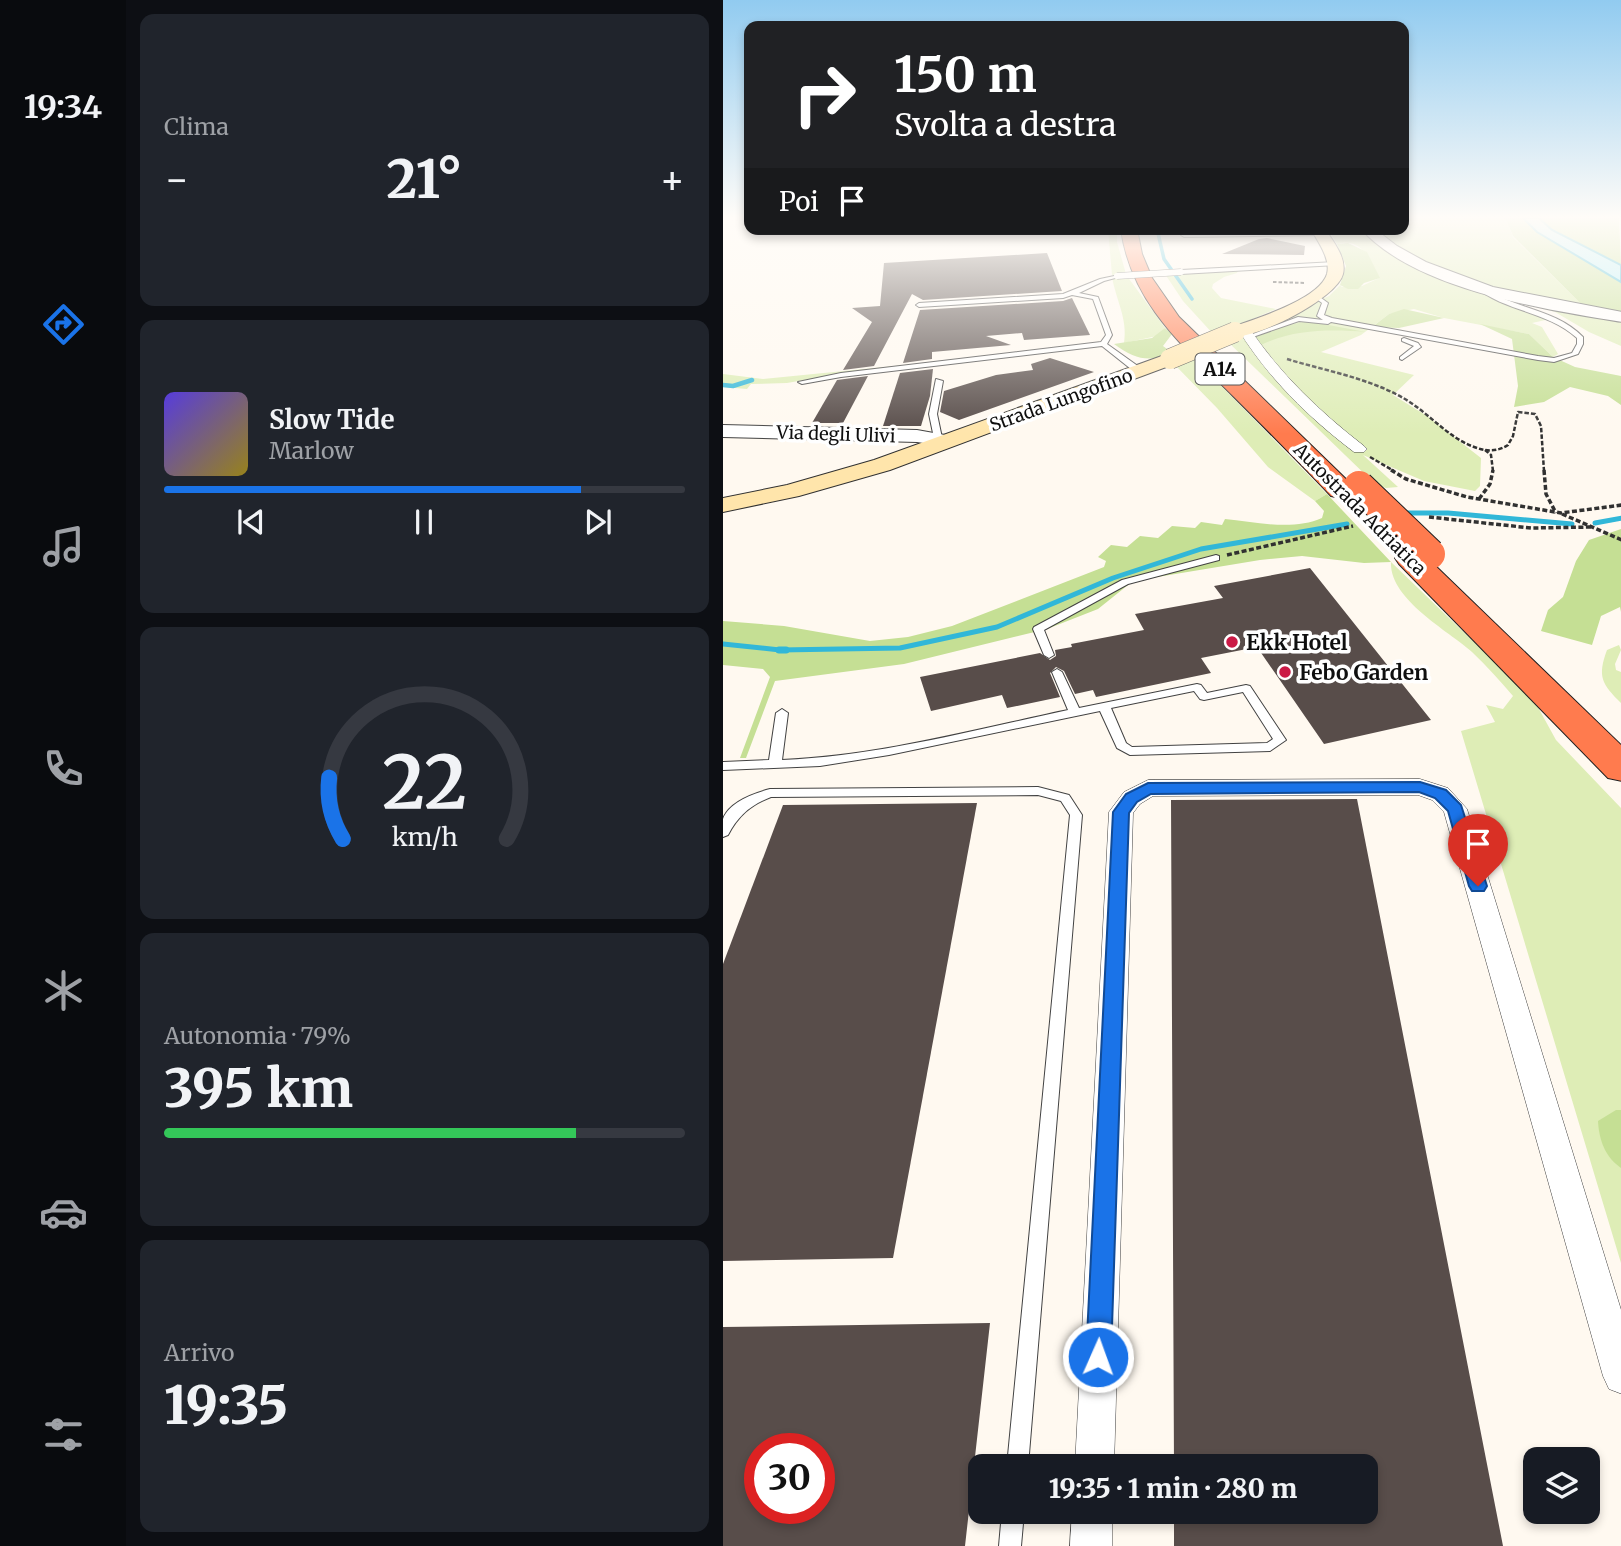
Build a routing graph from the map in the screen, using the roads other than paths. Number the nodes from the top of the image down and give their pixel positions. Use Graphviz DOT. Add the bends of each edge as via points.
graph roads {
  1 [pos="1080,290"];
  2 [pos="1151,290"];
  3 [pos="1167,290"];
  4 [pos="1313,290"];
  5 [pos="1483,290"];
  6 [pos="1497,290"];
  7 [pos="1074,294"];
  8 [pos="919,305"];
  9 [pos="1621,317"];
  10 [pos="1242,333"];
  11 [pos="1103,344"];
  12 [pos="1402,358"];
  13 [pos="1139,371"];
  14 [pos="939,381"];
  15 [pos="802,382"];
  16 [pos="723,430"];
  17 [pos="944,440"];
  18 [pos="1359,449"];
  19 [pos="1350,488"];
  20 [pos="723,505"];
  21 [pos="1420,556"];
  22 [pos="1216,558"];
  23 [pos="1049,655"];
  24 [pos="1057,672"];
  25 [pos="1104,706"];
  26 [pos="1075,712"];
  27 [pos="782,713"];
  28 [pos="1621,738"];
  29 [pos="775,764"];
  30 [pos="723,766"];
  31 [pos="1621,769"];
  32 [pos="723,832"];
  33 [pos="1621,1376"];
  34 [pos="1018,1454"];
  35 [pos="1094,1454"];
  36 [pos="1012,1524"];
  37 [pos="1092,1524"];
  38 [pos="1010,1546"];
  39 [pos="1091,1546"];
  1 -- 7 [label="lane"];
  2 -- 19 [label="highway, Autostrada Adriatica / A14" via="1170,317"];
  3 -- 19 [label="highway, Autostrada Adriatica / A14" via="1184,314"];
  4 -- 5 [label="lane" via="1325,303 1320,316 1330,320 1538,358 1554,360 1575,354 1580,337 1575,331"];
  4 -- 10 [label="main road, Strada Lungofino"];
  6 -- 9 [label="street"];
  7 -- 8 [label="lane"];
  7 -- 11 [label="lane" via="1096,299 1109,335"];
  10 -- 12 [label="lane" via="1287,321 1322,321 1416,344 1418,347"];
  10 -- 13 [label="main road, Strada Lungofino, bridge"];
  10 -- 18 [label="street"];
  11 -- 13 [label="lane"];
  11 -- 15 [label="lane"];
  13 -- 17 [label="main road, Strada Lungofino"];
  14 -- 17 [label="lane" via="934,414"];
  16 -- 17 [label="street, Via degli Ulivi"];
  17 -- 20 [label="main road, Strada Lungofino" via="823,483"];
  19 -- 21 [label="highway, Autostrada Adriatica / A14"];
  21 -- 28 [label="highway, Autostrada Adriatica / A14"];
  21 -- 31 [label="highway, Autostrada Adriatica / A14"];
  22 -- 23 [label="lane" via="1125,582 1038,629"];
  24 -- 26 [label="lane"];
  25 -- 25 [label="lane" via="1197,687 1204,697 1246,688 1280,740 1270,747 1130,751 1121,745"];
  25 -- 26 [label="lane"];
  26 -- 29 [label="lane" via="889,751"];
  27 -- 29 [label="lane"];
  29 -- 30 [label="lane"];
  32 -- 34 [label="lane" via="729,818 746,802 770,793 1038,791 1065,798 1077,815"];
  33 -- 35 [label="street" via="1455,809 1440,794 1420,787 1148,789 1132,798 1121,812"];
  36 -- 38 [label="lane"];
  37 -- 39 [label="street"];
}
